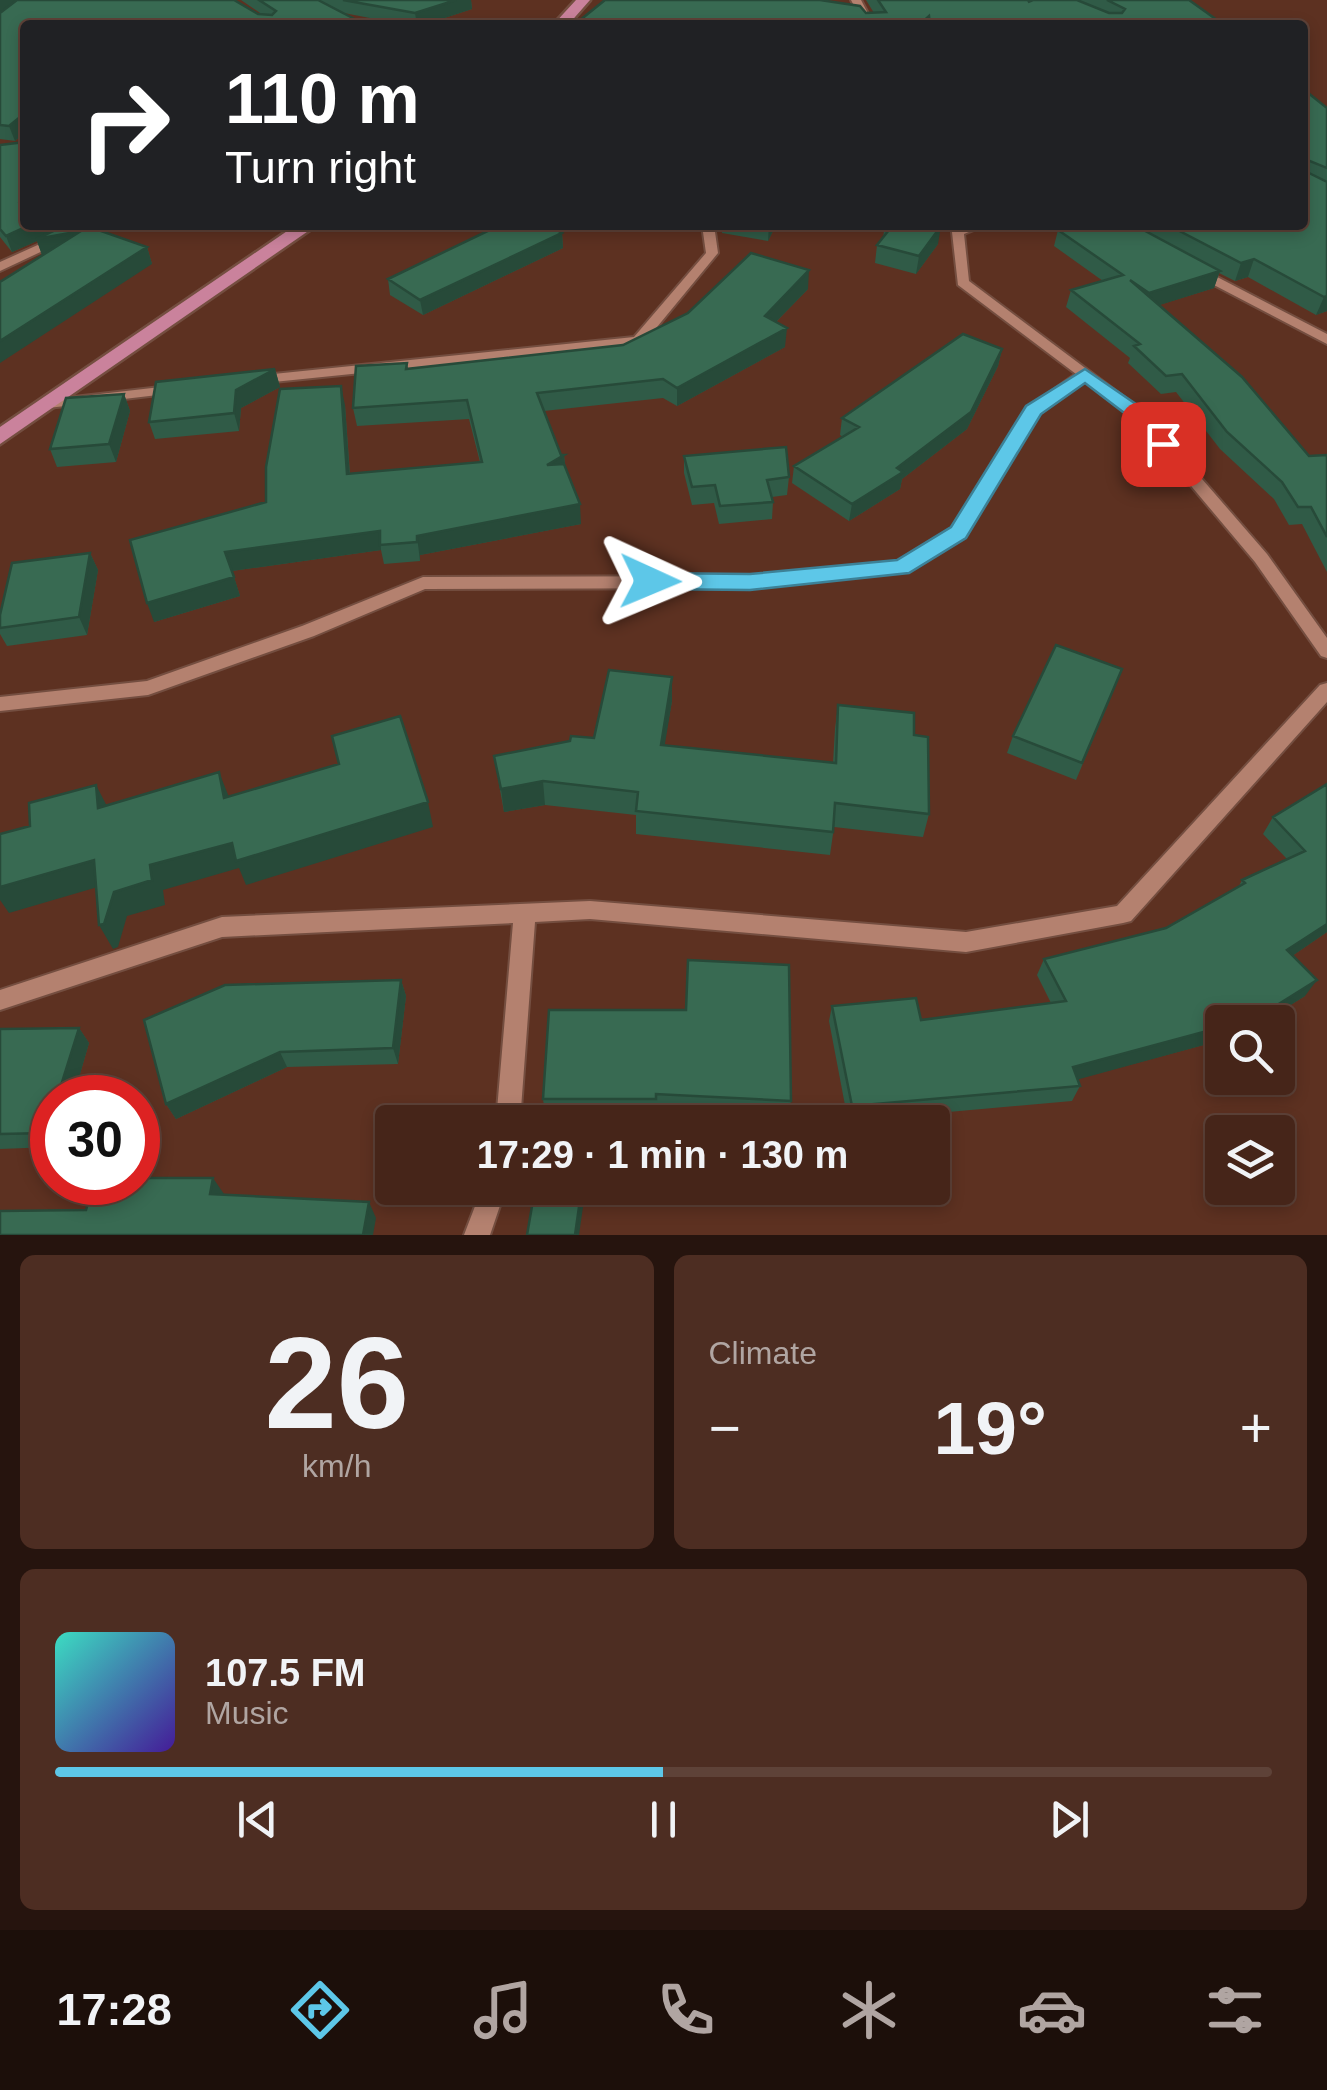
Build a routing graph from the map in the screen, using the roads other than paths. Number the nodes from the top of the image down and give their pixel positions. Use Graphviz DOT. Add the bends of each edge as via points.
graph roads {
  1 [pos="583,0"];
  2 [pos="565,20"];
  3 [pos="81,230"];
  4 [pos="301,230"];
  5 [pos="709,230"];
  6 [pos="964,230"];
  7 [pos="1178,260"];
  8 [pos="0,267"];
  9 [pos="1327,340"];
  10 [pos="1085,375"];
  11 [pos="242,382"];
  12 [pos="204,386"];
  13 [pos="48,404"];
  14 [pos="0,438"];
  15 [pos="1327,652"];
  16 [pos="1327,690"];
  17 [pos="0,704"];
  18 [pos="525,913"];
  19 [pos="0,1000"];
  20 [pos="509,1105"];
  21 [pos="488,1205"];
  22 [pos="478,1235"];
  1 -- 2 [label="main road"];
  3 -- 8 [label="street"];
  4 -- 13 [label="main road"];
  5 -- 11 [label="street" via="712,254 638,341"];
  6 -- 10 [label="street" via="958,232 963,282"];
  7 -- 9 [label="street"];
  10 -- 15 [label="street" via="1139,415 1261,558"];
  10 -- 17 [label="street" via="1033,410 958,532 902,567 750,582 423,583 148,688"];
  12 -- 13 [label="street"];
  13 -- 14 [label="main road"];
  16 -- 18 [label="street" via="1124,914 966,942 590,910"];
  18 -- 19 [label="street" via="222,927"];
  18 -- 20 [label="street"];
  21 -- 22 [label="street"];
}
